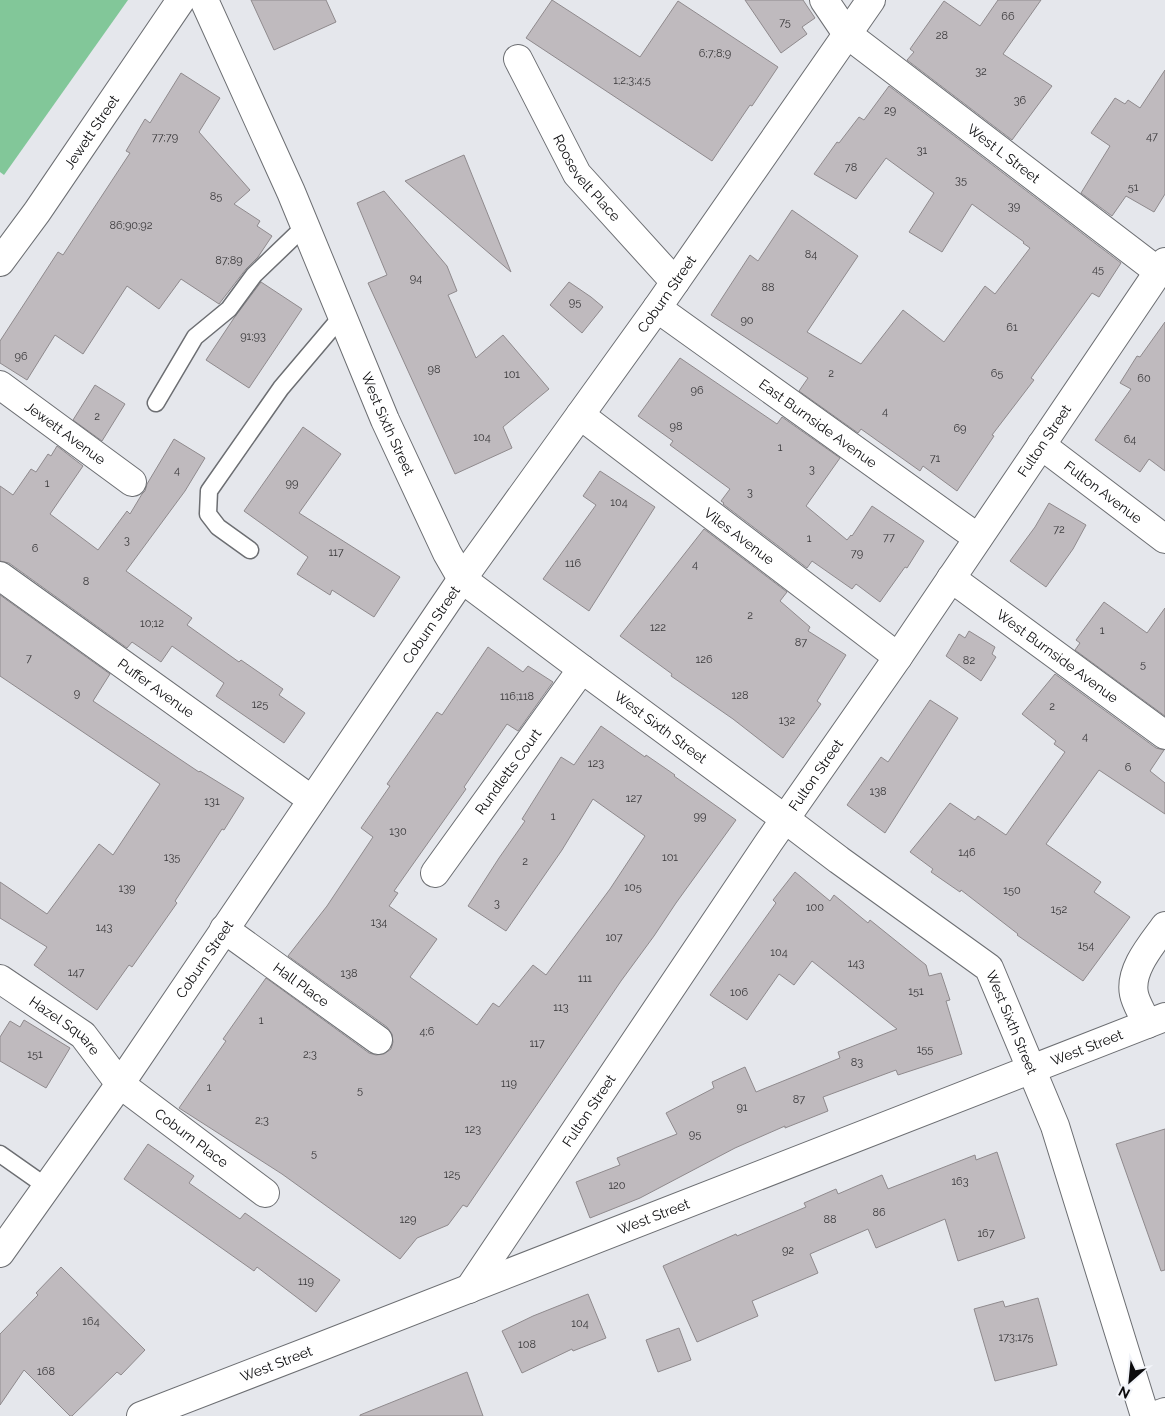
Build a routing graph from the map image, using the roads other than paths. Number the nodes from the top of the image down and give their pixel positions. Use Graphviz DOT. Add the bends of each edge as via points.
graph roads {
  1 [pos="181,0"];
  2 [pos="204,0"];
  3 [pos="824,0"];
  4 [pos="871,0"];
  5 [pos="847,34"];
  6 [pos="518,59"];
  7 [pos="305,226"];
  8 [pos="0,262"];
  9 [pos="1162,267"];
  10 [pos="675,282"];
  11 [pos="657,308"];
  12 [pos="342,316"];
  13 [pos="0,385"];
  14 [pos="156,403"];
  15 [pos="580,415"];
  16 [pos="1041,445"];
  17 [pos="132,482"];
  18 [pos="978,538"];
  19 [pos="1165,539"];
  20 [pos="250,550"];
  21 [pos="0,576"];
  22 [pos="951,578"];
  23 [pos="462,579"];
  24 [pos="898,657"];
  25 [pos="582,669"];
  26 [pos="1165,734"];
  27 [pos="312,800"];
  28 [pos="785,819"];
  29 [pos="435,873"];
  30 [pos="1165,926"];
  31 [pos="224,929"];
  32 [pos="0,979"];
  33 [pos="1156,1020"];
  34 [pos="378,1040"];
  35 [pos="1030,1069"];
  36 [pos="120,1084"];
  37 [pos="0,1154"];
  38 [pos="47,1187"];
  39 [pos="265,1192"];
  40 [pos="0,1254"];
  41 [pos="469,1289"];
  42 [pos="1165,1412"];
  43 [pos="141,1416"];
  44 [pos="1145,1416"];
  45 [pos="1154,1416"];
  1 -- 8 [label="street, Jewett Street"];
  2 -- 7 [label="street, West Sixth Street"];
  3 -- 5 [label="street, West L Street"];
  4 -- 5 [label="street, Coburn Street"];
  5 -- 9 [label="street, West L Street"];
  5 -- 10 [label="street, Coburn Street"];
  6 -- 10 [label="street, Roosevelt Place" via="578,174"];
  7 -- 12 [label="street, West Sixth Street"];
  7 -- 14 [label="lane" via="254,275 230,309 195,337"];
  9 -- 16 [label="street, Fulton Street"];
  10 -- 11 [label="street, Coburn Street"];
  11 -- 15 [label="street, Coburn Street"];
  11 -- 18 [label="street, East Burnside Avenue"];
  12 -- 20 [label="lane" via="281,388 209,491 208,514 218,527"];
  12 -- 23 [label="street, West Sixth Street" via="385,420"];
  13 -- 17 [label="street, Jewett Avenue"];
  15 -- 23 [label="street, Coburn Street"];
  15 -- 24 [label="street, Viles Avenue"];
  16 -- 18 [label="street, Fulton Street"];
  16 -- 19 [label="street, Fulton Avenue"];
  18 -- 22 [label="street, Fulton Street"];
  21 -- 27 [label="street, Puffer Avenue"];
  22 -- 24 [label="street, Fulton Street"];
  22 -- 26 [label="street, West Burnside Avenue"];
  23 -- 25 [label="street, West Sixth Street"];
  23 -- 27 [label="street, Coburn Street"];
  24 -- 28 [label="street, Fulton Street"];
  25 -- 28 [label="street, West Sixth Street"];
  25 -- 29 [label="street, Rundletts Court"];
  27 -- 31 [label="street, Coburn Street"];
  28 -- 35 [label="street, West Sixth Street" via="989,968"];
  28 -- 41 [label="street, Fulton Street"];
  30 -- 33 [label="street" via="1140,961 1134,994"];
  31 -- 34 [label="street, Hall Place"];
  31 -- 36 [label="street, Coburn Street"];
  32 -- 36 [label="street, Hazel Square" via="83,1035"];
  33 -- 35 [label="street, West Street"];
  35 -- 41 [label="street, West Street"];
  35 -- 44 [label="street, West Sixth Street" via="1055,1126"];
  36 -- 38 [label="street, Coburn Street"];
  36 -- 39 [label="street, Coburn Place"];
  37 -- 38 [label="lane"];
  38 -- 40 [label="street, Coburn Street"];
  41 -- 43 [label="street, West Street"];
  42 -- 45 [label="street"];
}
